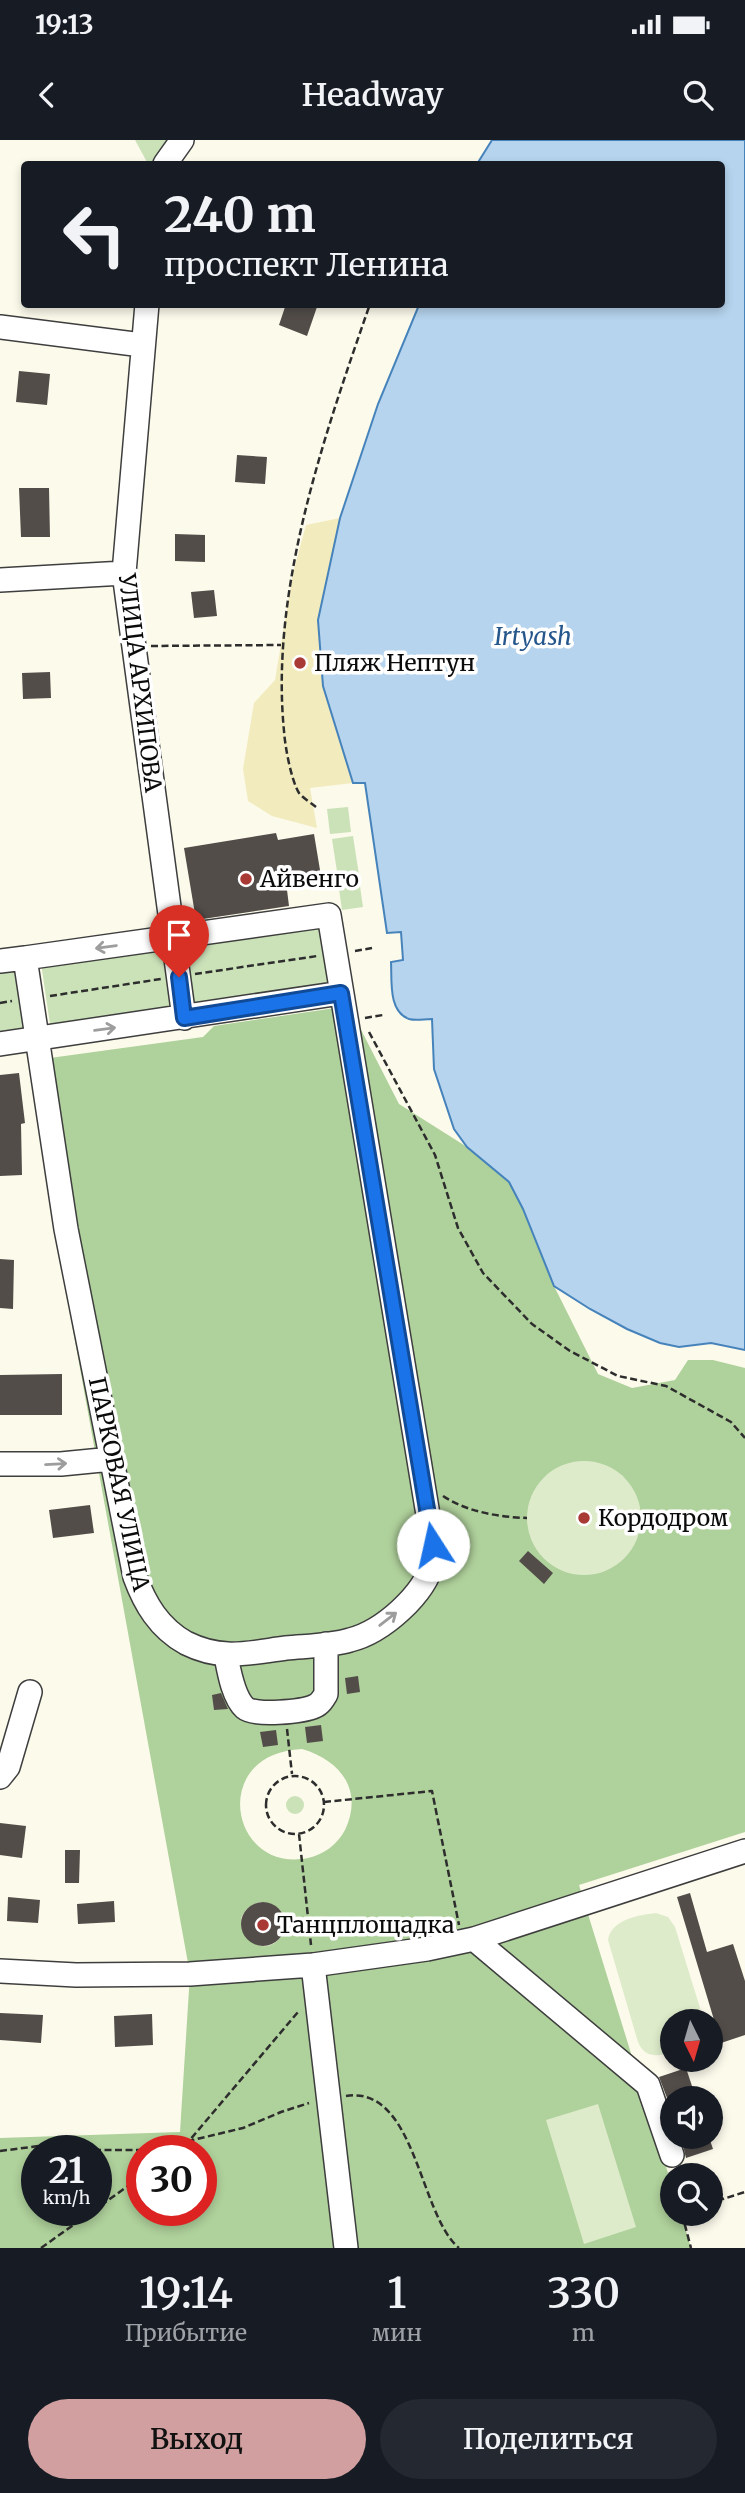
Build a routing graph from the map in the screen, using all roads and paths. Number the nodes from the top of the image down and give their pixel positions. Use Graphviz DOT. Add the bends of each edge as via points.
graph roads {
  1 [pos="182,140"];
  2 [pos="167,161"];
  3 [pos="147,308"];
  4 [pos="369,308"];
  5 [pos="0,327"];
  6 [pos="142,345"];
  7 [pos="124,573"];
  8 [pos="0,580"];
  9 [pos="282,645"];
  10 [pos="134,646"];
  11 [pos="316,807"];
  12 [pos="174,938"];
  13 [pos="25,958"];
  14 [pos="0,961"];
  15 [pos="342,997"];
  16 [pos="383,1015"];
  17 [pos="184,1018"];
  18 [pos="368,1030"];
  19 [pos="37,1040"];
  20 [pos="0,1044"];
  21 [pos="745,1438"];
  22 [pos="112,1459"];
  23 [pos="0,1464"];
  24 [pos="423,1482"];
  25 [pos="527,1518"];
  26 [pos="326,1644"];
  27 [pos="226,1656"];
  28 [pos="30,1692"];
  29 [pos="285,1711"];
  30 [pos="3,1770"];
  31 [pos="292,1775"];
  32 [pos="324,1802"];
  33 [pos="299,1834"];
  34 [pos="745,1851"];
  35 [pos="468,1940"];
  36 [pos="313,1965"];
  37 [pos="0,1970"];
  38 [pos="316,1990"];
  39 [pos="327,2099"];
  40 [pos="193,2135"];
  41 [pos="213,2135"];
  42 [pos="126,2150"];
  43 [pos="0,2151"];
  44 [pos="672,2155"];
  45 [pos="126,2187"];
  46 [pos="745,2192"];
  47 [pos="723,2199"];
  48 [pos="685,2226"];
  49 [pos="41,2248"];
  50 [pos="346,2248"];
  51 [pos="459,2248"];
  52 [pos="691,2248"];
  1 -- 2 [label="street"];
  3 -- 6 [label="street, УЛИЦА АРХИПОВА"];
  4 -- 9 [label="path" via="320,450"];
  5 -- 6 [label="street"];
  6 -- 7 [label="street, УЛИЦА АРХИПОВА"];
  7 -- 8 [label="street"];
  7 -- 10 [label="street, УЛИЦА АРХИПОВА"];
  9 -- 10 [label="path"];
  9 -- 11 [label="path" via="286,752 299,793"];
  10 -- 12 [label="street, УЛИЦА АРХИПОВА"];
  12 -- 13 [label="street, one-way"];
  12 -- 15 [label="street, ПАРКОВАЯ УЛИЦА" via="329,915"];
  12 -- 17 [label="street, УЛИЦА АРХИПОВА"];
  13 -- 14 [label="street"];
  13 -- 19 [label="street, ПАРКОВАЯ УЛИЦА"];
  15 -- 16 [label="path" via="362,1018"];
  15 -- 17 [label="street"];
  15 -- 24 [label="street, ПАРКОВАЯ УЛИЦА"];
  19 -- 17 [label="street, one-way"];
  18 -- 21 [label="path" via="435,1155 458,1228 483,1273 532,1324 570,1352 618,1376 666,1386 731,1422"];
  19 -- 20 [label="street"];
  19 -- 22 [label="street, ПАРКОВАЯ УЛИЦА" via="66,1229"];
  23 -- 22 [label="street, one-way" via="61,1465"];
  22 -- 27 [label="street, ПАРКОВАЯ УЛИЦА" via="143,1598 170,1632"];
  24 -- 25 [label="path" via="451,1501 498,1517"];
  26 -- 24 [label="street, ПАРКОВАЯ УЛИЦА, one-way" via="349,1641 391,1619 426,1577 433,1562 433,1545"];
  26 -- 27 [label="street, ПАРКОВАЯ УЛИЦА"];
  26 -- 29 [label="street" via="326,1694 314,1707"];
  27 -- 29 [label="street" via="240,1703 247,1710"];
  28 -- 30 [label="street"];
  29 -- 31 [label="path"];
  31 -- 32 [label="path" via="310,1779"];
  31 -- 33 [label="path" via="275,1783 266,1809 274,1825"];
  32 -- 33 [label="path" via="321,1819"];
  32 -- 35 [label="path" via="432,1791"];
  33 -- 36 [label="path"];
  34 -- 35 [label="street"];
  35 -- 36 [label="street"];
  35 -- 44 [label="street" via="648,2085"];
  36 -- 37 [label="street" via="190,1974"];
  36 -- 38 [label="street"];
  38 -- 39 [label="street"];
  38 -- 40 [label="path"];
  39 -- 41 [label="path"];
  39 -- 50 [label="street"];
  39 -- 51 [label="path" via="356,2094 373,2098 387,2110 411,2144 440,2225"];
  42 -- 43 [label="path" via="38,2146"];
  45 -- 49 [label="path"];
  46 -- 47 [label="path"];
  48 -- 52 [label="path"];
}
